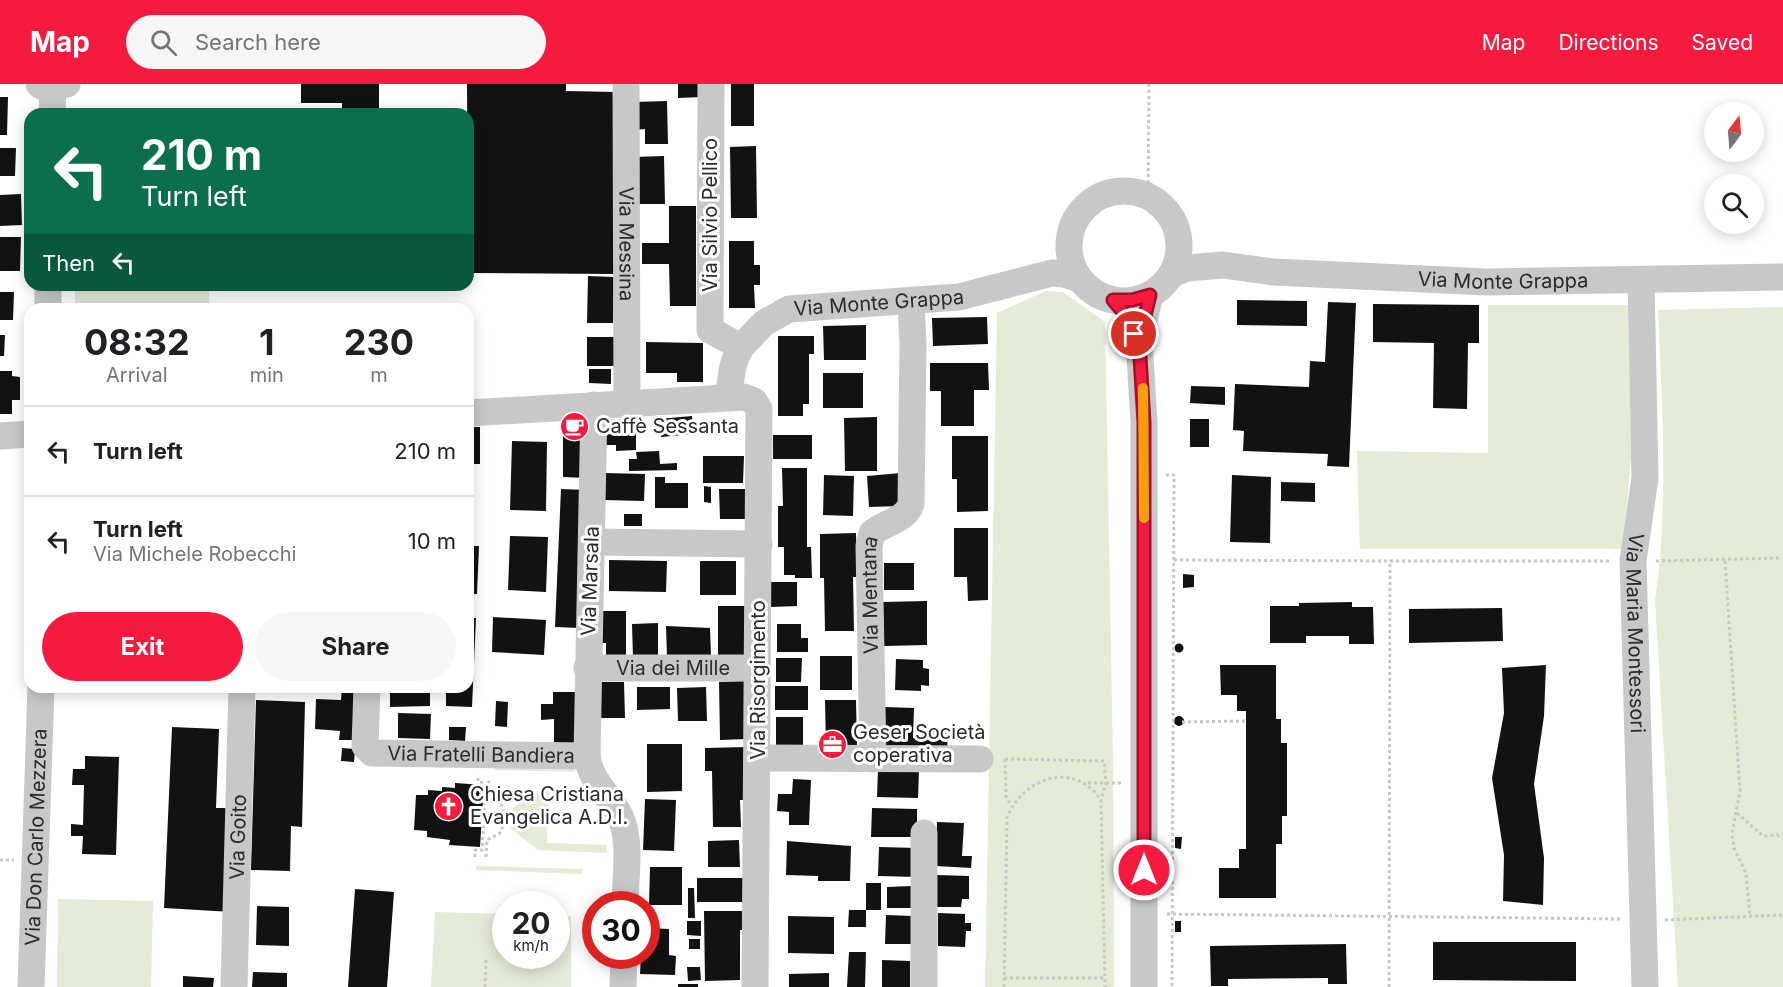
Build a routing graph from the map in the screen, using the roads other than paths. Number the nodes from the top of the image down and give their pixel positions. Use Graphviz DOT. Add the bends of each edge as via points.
graph roads {
  1 [pos="626,84"];
  2 [pos="711,84"];
  3 [pos="725,84"];
  4 [pos="53,85"];
  5 [pos="52,108"];
  6 [pos="1179,238"];
  7 [pos="1068,245"];
  8 [pos="1223,264"];
  9 [pos="1172,274"];
  10 [pos="1027,278"];
  11 [pos="1783,278"];
  12 [pos="1079,279"];
  13 [pos="1641,280"];
  14 [pos="1150,295"];
  15 [pos="1113,300"];
  16 [pos="911,302"];
  17 [pos="1139,341"];
  18 [pos="733,343"];
  19 [pos="729,397"];
  20 [pos="627,404"];
  21 [pos="594,405"];
  22 [pos="474,413"];
  23 [pos="24,435"];
  24 [pos="0,436"];
  25 [pos="592,542"];
  26 [pos="759,544"];
  27 [pos="587,668"];
  28 [pos="758,668"];
  29 [pos="41,693"];
  30 [pos="242,693"];
  31 [pos="367,693"];
  32 [pos="587,756"];
  33 [pos="758,758"];
  34 [pos="873,759"];
  35 [pos="993,759"];
  36 [pos="924,833"];
  37 [pos="625,891"];
  38 [pos="624,969"];
  39 [pos="31,987"];
  40 [pos="234,987"];
  41 [pos="623,987"];
  42 [pos="755,987"];
  43 [pos="924,987"];
  44 [pos="1144,987"];
  45 [pos="1645,987"];
  1 -- 20 [label="street, Via Messina"];
  2 -- 18 [label="street, Via Silvio Pellico" via="710,330"];
  3 -- 18 [label="street, Via Silvio Pellico"];
  4 -- 5 [label="street"];
  6 -- 7 [label="street" via="1174,220 1148,195 1130,190 1111,191 1094,198 1080,211 1071,227"];
  6 -- 8 [label="street, Via Monte Grappa"];
  6 -- 9 [label="street" via="1179,257"];
  7 -- 10 [label="street, Via Monte Grappa" via="1053,262"];
  7 -- 12 [label="street"];
  8 -- 9 [label="street, Via Monte Grappa" via="1187,268"];
  8 -- 13 [label="street, Via Monte Grappa" via="1273,272 1487,282"];
  9 -- 14 [label="street"];
  10 -- 12 [label="street, Via Monte Grappa" via="1064,274"];
  10 -- 16 [label="street, Via Monte Grappa" via="959,297"];
  11 -- 13 [label="street, Via Monte Grappa"];
  12 -- 15 [label="street" via="1089,289"];
  13 -- 45 [label="street, Via Maria Montessori" via="1645,478 1633,561"];
  14 -- 15 [label="street"];
  14 -- 17 [label="street"];
  15 -- 17 [label="street"];
  16 -- 18 [label="street, Via Monte Grappa" via="789,309"];
  16 -- 34 [label="street, Via Mentana" via="911,504 899,518 872,533 869,546"];
  17 -- 44 [label="street" via="1144,422"];
  18 -- 19 [label="street, Via Silvio Pellico"];
  19 -- 20 [label="street"];
  19 -- 26 [label="street, Via Risorgimento" via="754,401 759,409"];
  20 -- 21 [label="street"];
  21 -- 22 [label="street"];
  21 -- 25 [label="street, Via Marsala"];
  23 -- 24 [label="street"];
  25 -- 26 [label="street"];
  25 -- 27 [label="street, Via Marsala"];
  26 -- 28 [label="street, Via Risorgimento"];
  27 -- 28 [label="street, Via dei Mille"];
  27 -- 32 [label="street, Via Marsala"];
  28 -- 33 [label="street, Via Risorgimento"];
  29 -- 39 [label="street, Via Don Carlo Mezzera"];
  30 -- 40 [label="street, Via Goito"];
  31 -- 32 [label="street, Via Fratelli Bandiera" via="365,746 372,753"];
  32 -- 37 [label="street, Via Marsala" via="591,775 623,823"];
  33 -- 34 [label="street"];
  33 -- 42 [label="street, Via Risorgimento"];
  34 -- 35 [label="street"];
  36 -- 43 [label="street"];
  38 -- 41 [label="street"];
}
